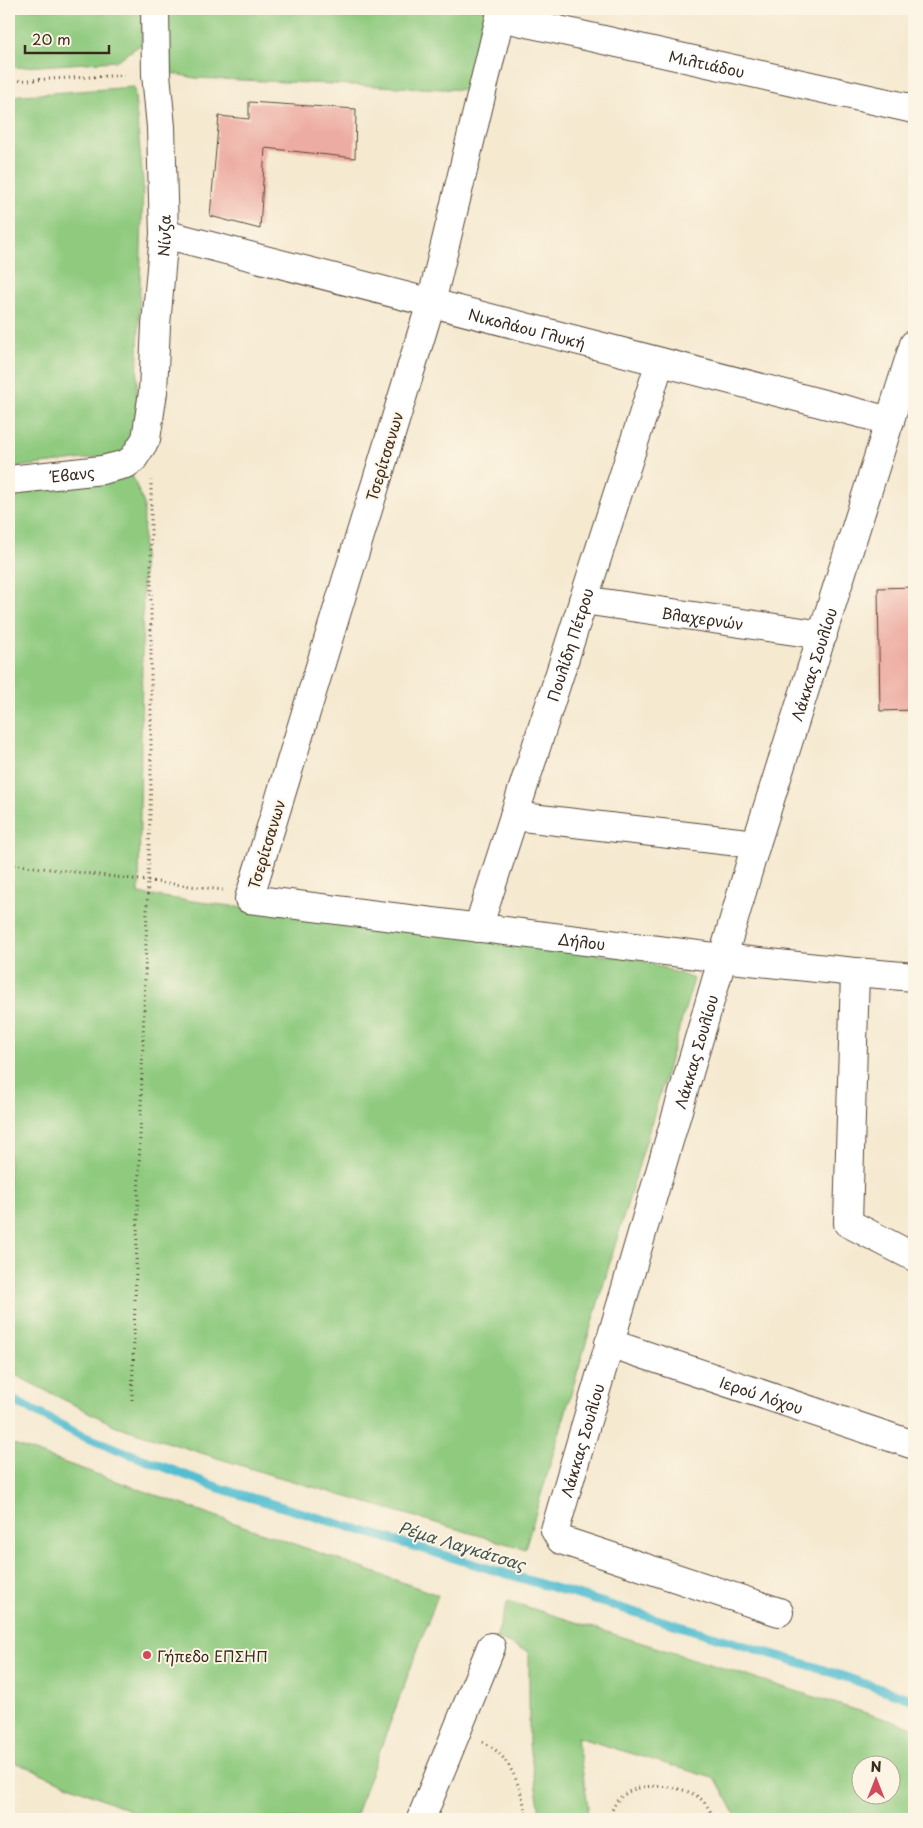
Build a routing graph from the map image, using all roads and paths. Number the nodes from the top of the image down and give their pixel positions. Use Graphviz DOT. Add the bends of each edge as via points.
graph roads {
  1 [pos="155,9"];
  2 [pos="501,13"];
  3 [pos="156,74"];
  4 [pos="9,81"];
  5 [pos="914,109"];
  6 [pos="164,234"];
  7 [pos="431,303"];
  8 [pos="914,344"];
  9 [pos="660,362"];
  10 [pos="890,421"];
  11 [pos="133,459"];
  12 [pos="9,480"];
  13 [pos="583,600"];
  14 [pos="823,635"];
  15 [pos="514,816"];
  16 [pos="756,844"];
  17 [pos="9,864"];
  18 [pos="148,880"];
  19 [pos="249,899"];
  20 [pos="478,928"];
  21 [pos="722,958"];
  22 [pos="855,972"];
  23 [pos="914,977"];
  24 [pos="914,1257"];
  25 [pos="609,1343"];
  26 [pos="132,1400"];
  27 [pos="914,1445"];
  28 [pos="779,1612"];
  29 [pos="491,1647"];
  30 [pos="458,1729"];
  31 [pos="421,1819"];
  32 [pos="528,1819"];
  33 [pos="609,1819"];
  34 [pos="715,1819"];
  1 -- 3 [label="street, Νίνζα"];
  2 -- 5 [label="street, Μιλτιάδου"];
  2 -- 7 [label="street, Τσερίτσανων"];
  3 -- 4 [label="path"];
  3 -- 6 [label="street, Νίνζα"];
  6 -- 7 [label="street, Νικολάου Γλυκή"];
  6 -- 11 [label="street, Νίνζα" via="151,415 146,439"];
  7 -- 9 [label="street, Νικολάου Γλυκή"];
  7 -- 19 [label="street, Τσερίτσανων"];
  8 -- 10 [label="street, Λάκκας Σουλίου"];
  9 -- 10 [label="street, Νικολάου Γλυκή"];
  9 -- 13 [label="street, Πουλίδη Πέτρου"];
  10 -- 14 [label="street, Λάκκας Σουλίου"];
  11 -- 12 [label="street, Έβανς" via="102,470"];
  11 -- 18 [label="path" via="146,470 152,482"];
  13 -- 14 [label="street, Βλαχερνών"];
  13 -- 15 [label="street, Πουλίδη Πέτρου"];
  14 -- 16 [label="street, Λάκκας Σουλίου"];
  15 -- 16 [label="street"];
  15 -- 20 [label="street, Πουλίδη Πέτρου"];
  16 -- 21 [label="street, Λάκκας Σουλίου"];
  17 -- 18 [label="path"];
  18 -- 19 [label="path" via="221,889"];
  18 -- 26 [label="path"];
  19 -- 20 [label="street, Δήλου"];
  20 -- 21 [label="street, Δήλου"];
  21 -- 22 [label="street, Δήλου"];
  21 -- 25 [label="street, Λάκκας Σουλίου"];
  22 -- 23 [label="street, Δήλου"];
  22 -- 24 [label="street" via="848,1223"];
  25 -- 27 [label="street, Ιερού Λόχου"];
  25 -- 28 [label="street, Λάκκας Σουλίου" via="554,1530 561,1540"];
  29 -- 30 [label="street"];
  30 -- 31 [label="street"];
  30 -- 32 [label="path" via="494,1747 508,1763"];
  33 -- 34 [label="path" via="616,1802 635,1788 670,1786 686,1790 703,1800"];
}
